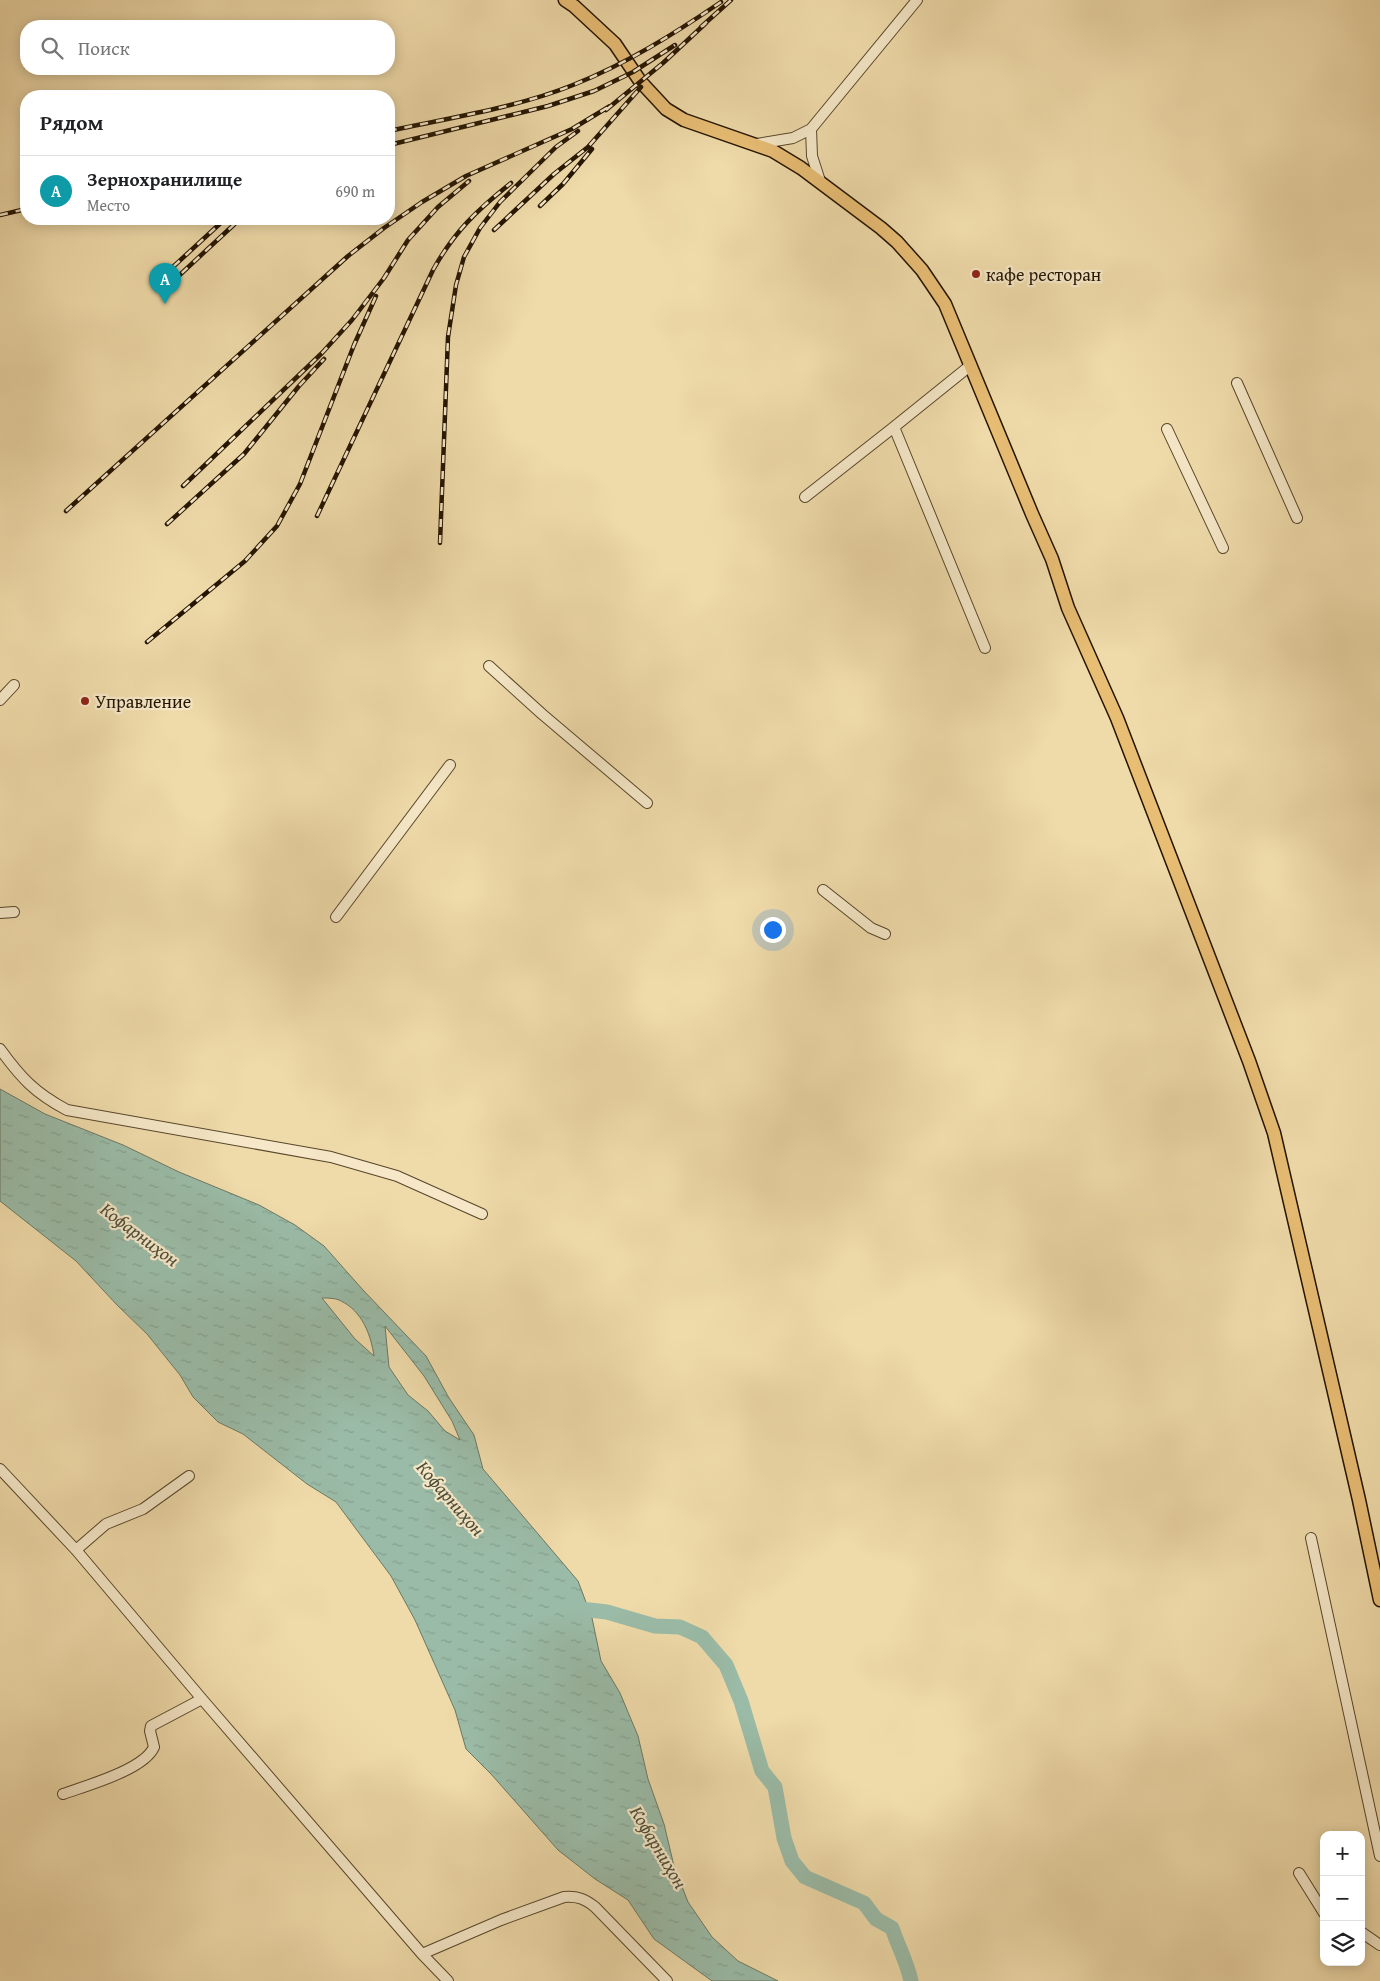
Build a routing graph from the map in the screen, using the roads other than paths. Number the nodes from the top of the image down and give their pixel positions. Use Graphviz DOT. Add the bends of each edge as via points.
graph roads {
  1 [pos="565,0"];
  2 [pos="917,0"];
  3 [pos="810,129"];
  4 [pos="757,144"];
  5 [pos="820,181"];
  6 [pos="971,365"];
  7 [pos="1237,383"];
  8 [pos="894,427"];
  9 [pos="1167,429"];
  10 [pos="805,497"];
  11 [pos="1297,518"];
  12 [pos="1223,548"];
  13 [pos="985,648"];
  14 [pos="489,666"];
  15 [pos="14,685"];
  16 [pos="0,700"];
  17 [pos="450,765"];
  18 [pos="647,803"];
  19 [pos="823,890"];
  20 [pos="14,912"];
  21 [pos="0,913"];
  22 [pos="336,918"];
  23 [pos="885,934"];
  24 [pos="0,1049"];
  25 [pos="482,1214"];
  26 [pos="0,1469"];
  27 [pos="189,1476"];
  28 [pos="1311,1538"];
  29 [pos="76,1550"];
  30 [pos="1380,1600"];
  31 [pos="202,1699"];
  32 [pos="63,1794"];
  33 [pos="1380,1856"];
  34 [pos="1298,1873"];
  35 [pos="1320,1907"];
  36 [pos="1365,1933"];
  37 [pos="1380,1945"];
  38 [pos="422,1954"];
  39 [pos="448,1981"];
  40 [pos="667,1981"];
  1 -- 4 [label="main road" via="615,44 640,82 674,115"];
  2 -- 3 [label="street"];
  3 -- 4 [label="street" via="793,138"];
  3 -- 5 [label="street" via="812,156"];
  4 -- 5 [label="main road"];
  5 -- 6 [label="main road" via="881,228 922,270 945,304"];
  6 -- 8 [label="street"];
  6 -- 30 [label="main road" via="1052,559 1068,608 1117,718 1274,1133"];
  7 -- 11 [label="street"];
  8 -- 10 [label="street"];
  8 -- 13 [label="street"];
  9 -- 12 [label="street"];
  14 -- 18 [label="street"];
  15 -- 16 [label="street"];
  17 -- 22 [label="street"];
  19 -- 23 [label="street" via="871,928"];
  20 -- 21 [label="street"];
  24 -- 25 [label="street" via="27,1083 66,1110 331,1157 397,1176"];
  26 -- 29 [label="street"];
  27 -- 29 [label="street" via="143,1509 106,1524"];
  28 -- 33 [label="street"];
  29 -- 31 [label="street"];
  31 -- 32 [label="street" via="151,1726 154,1748 142,1760 110,1778"];
  31 -- 38 [label="street"];
  34 -- 35 [label="street"];
  36 -- 37 [label="street"];
  38 -- 39 [label="street"];
  38 -- 40 [label="street" via="502,1920 575,1896 595,1907"];
}
